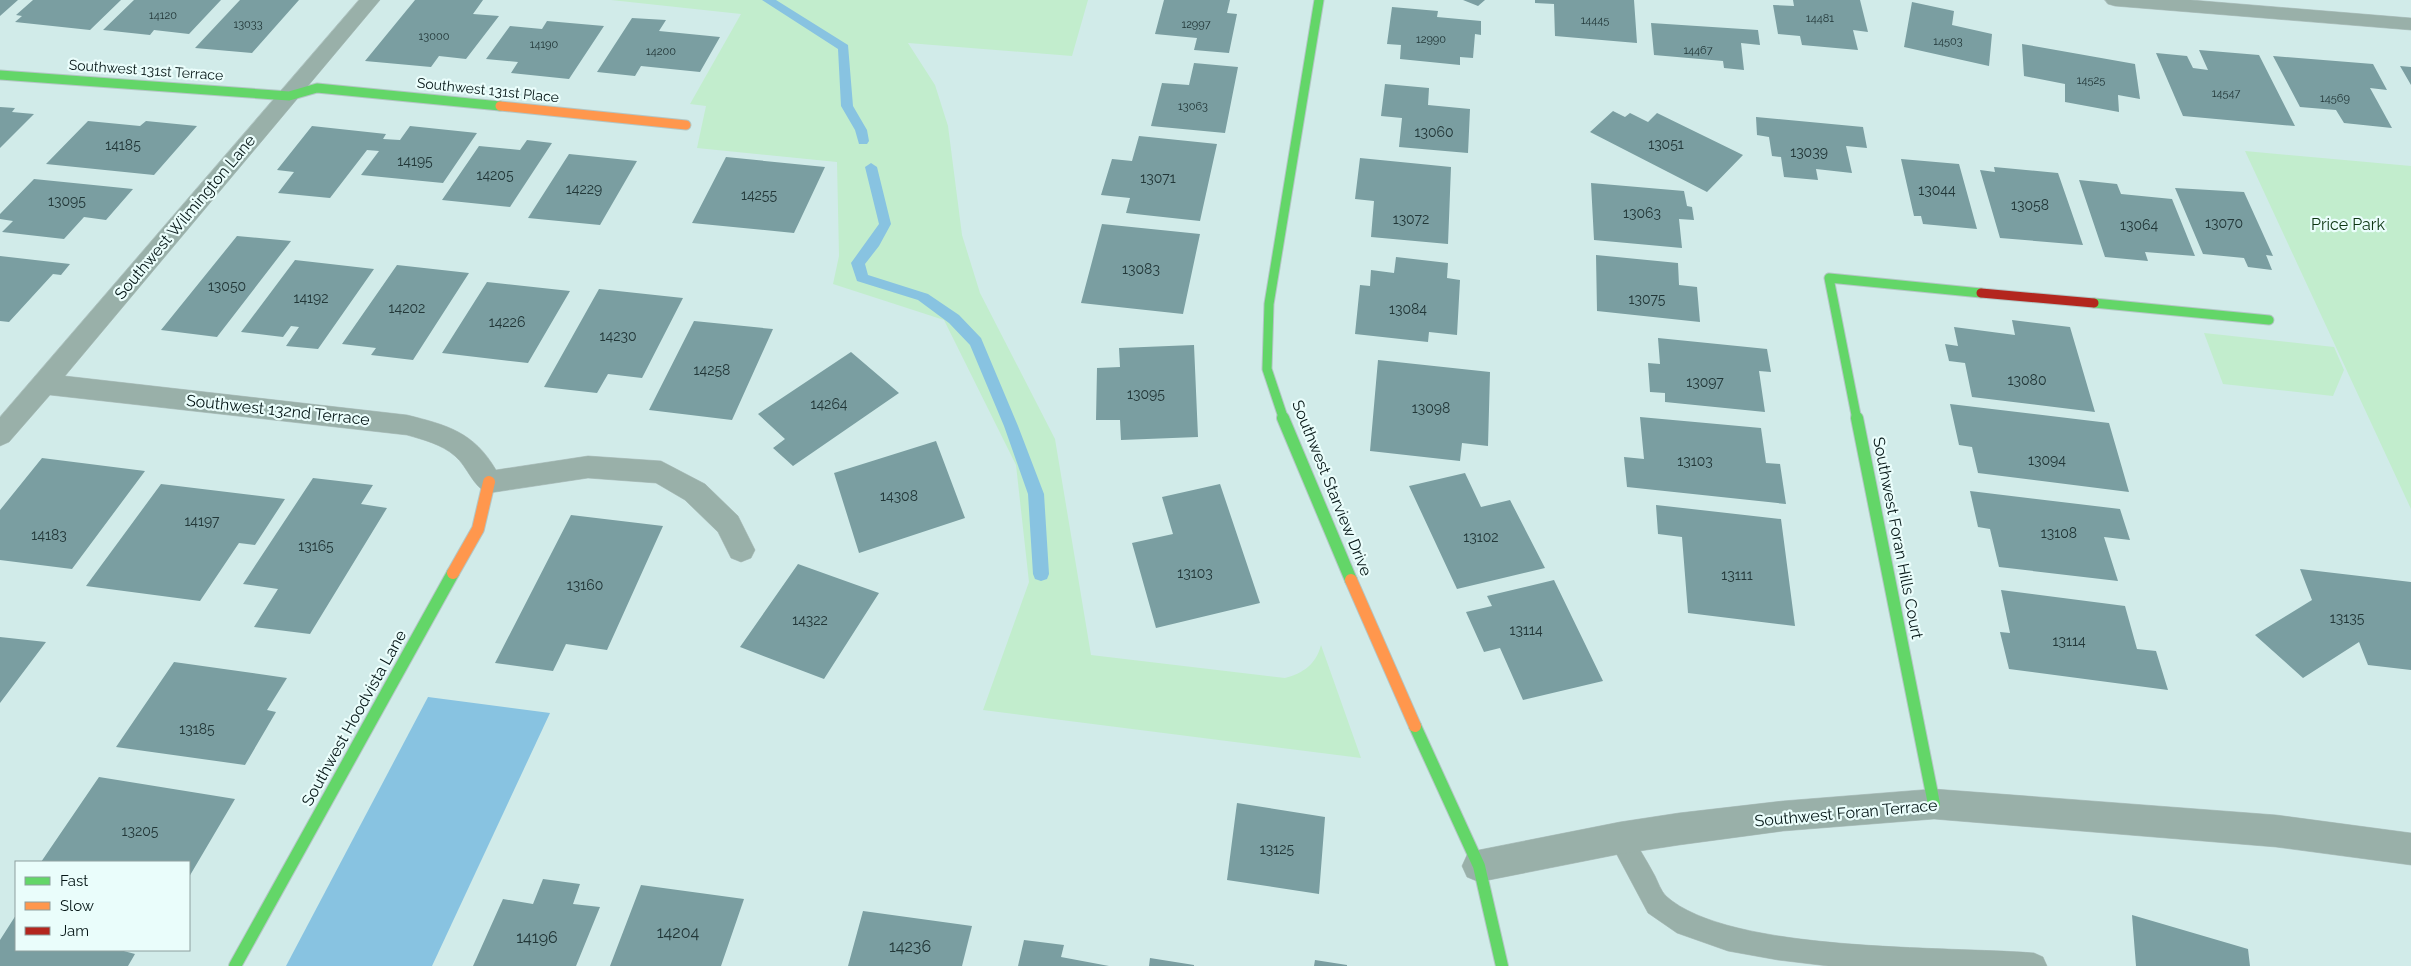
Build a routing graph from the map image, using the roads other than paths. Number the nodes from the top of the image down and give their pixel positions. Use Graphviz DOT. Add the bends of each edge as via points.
graph roads {
  1 [pos="370,0"];
  2 [pos="1319,0"];
  3 [pos="2115,0"];
  4 [pos="2389,0"];
  5 [pos="2407,23"];
  6 [pos="0,74"];
  7 [pos="289,96"];
  8 [pos="686,125"];
  9 [pos="2269,320"];
  10 [pos="44,384"];
  11 [pos="0,434"];
  12 [pos="489,482"];
  13 [pos="741,550"];
  14 [pos="1934,804"];
  15 [pos="1620,838"];
  16 [pos="2411,849"];
  17 [pos="1479,866"];
  18 [pos="235,966"];
  19 [pos="1502,966"];
  20 [pos="2034,966"];
  1 -- 7 [label="street, Southwest Wilmington Lane"];
  2 -- 17 [label="street, Southwest Starview Drive" via="1269,304 1267,369 1284,420 1382,651"];
  3 -- 5 [label="street"];
  4 -- 5 [label="street"];
  6 -- 7 [label="street, Southwest 131st Terrace"];
  7 -- 8 [label="street, Southwest 131st Place" via="317,88"];
  7 -- 10 [label="street, Southwest Wilmington Lane"];
  9 -- 14 [label="street, Southwest Foran Hills Court" via="1829,278"];
  10 -- 11 [label="street, Southwest Wilmington Lane"];
  10 -- 12 [label="street, Southwest 132nd Terrace" via="407,425 438,433 463,446 477,460"];
  12 -- 13 [label="street" via="588,467 661,472 695,492 728,524"];
  12 -- 18 [label="street, Southwest Hoodvista Lane" via="478,529"];
  14 -- 15 [label="street, Southwest Foran Terrace" via="1783,816"];
  14 -- 16 [label="street, Southwest Foran Terrace" via="2276,831"];
  15 -- 17 [label="street, Southwest Foran Terrace"];
  15 -- 20 [label="lane" via="1657,904 1684,924 1723,940 1782,950 1852,956 1996,961"];
  17 -- 19 [label="street, Southwest Starview Drive"];
}
